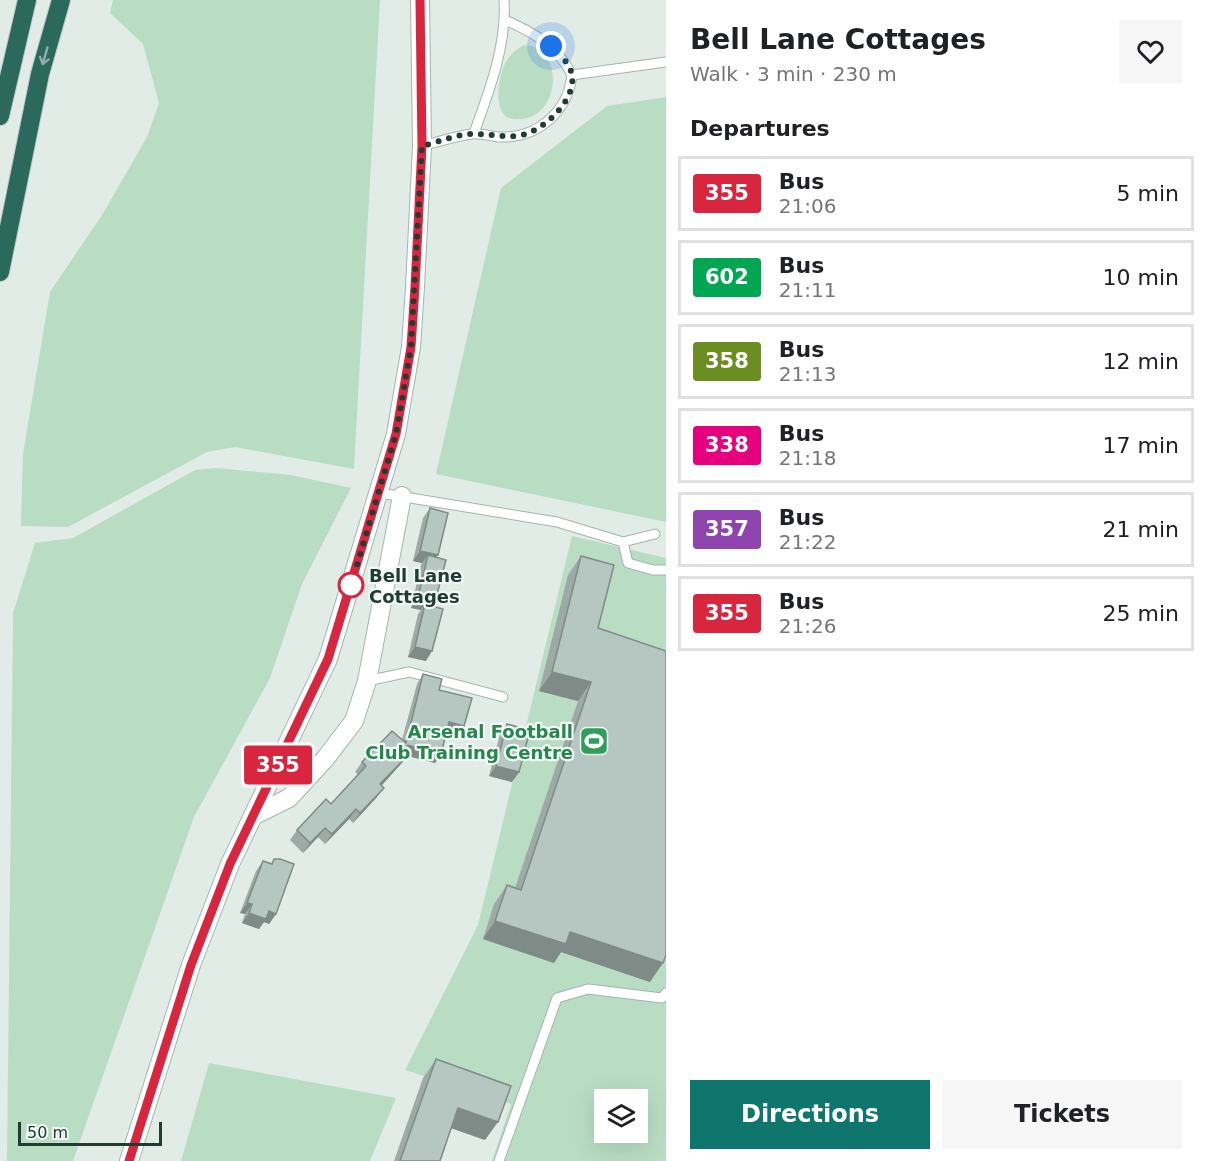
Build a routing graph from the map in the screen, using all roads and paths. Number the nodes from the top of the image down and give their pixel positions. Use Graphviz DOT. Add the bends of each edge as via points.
graph roads {
  1 [pos="27,0"];
  2 [pos="61,0"];
  3 [pos="420,0"];
  4 [pos="504,0"];
  5 [pos="505,20"];
  6 [pos="666,62"];
  7 [pos="572,75"];
  8 [pos="0,116"];
  9 [pos="474,134"];
  10 [pos="422,146"];
  11 [pos="0,272"];
  12 [pos="380,493"];
  13 [pos="402,496"];
  14 [pos="655,534"];
  15 [pos="623,542"];
  16 [pos="666,570"];
  17 [pos="367,681"];
  18 [pos="503,697"];
  19 [pos="253,816"];
  20 [pos="666,993"];
  21 [pos="129,1161"];
  22 [pos="499,1161"];
  1 -- 8 [label="highway"];
  2 -- 11 [label="highway, one-way" via="40,74"];
  3 -- 10 [label="main road"];
  4 -- 5 [label="lane"];
  5 -- 7 [label="lane" via="534,32 562,56"];
  5 -- 9 [label="lane"];
  6 -- 7 [label="lane"];
  7 -- 9 [label="lane" via="564,102 539,127 525,134 501,137"];
  9 -- 10 [label="lane"];
  10 -- 12 [label="main road" via="411,347 396,434"];
  12 -- 13 [label="lane"];
  12 -- 19 [label="main road" via="328,659"];
  13 -- 15 [label="lane" via="557,522"];
  13 -- 17 [label="main road"];
  14 -- 15 [label="lane"];
  15 -- 16 [label="lane" via="628,563"];
  17 -- 18 [label="lane" via="409,672"];
  17 -- 19 [label="main road" via="354,721 325,759 289,798"];
  19 -- 21 [label="main road" via="191,965"];
  20 -- 22 [label="lane" via="662,998 588,989 557,998"];
}
